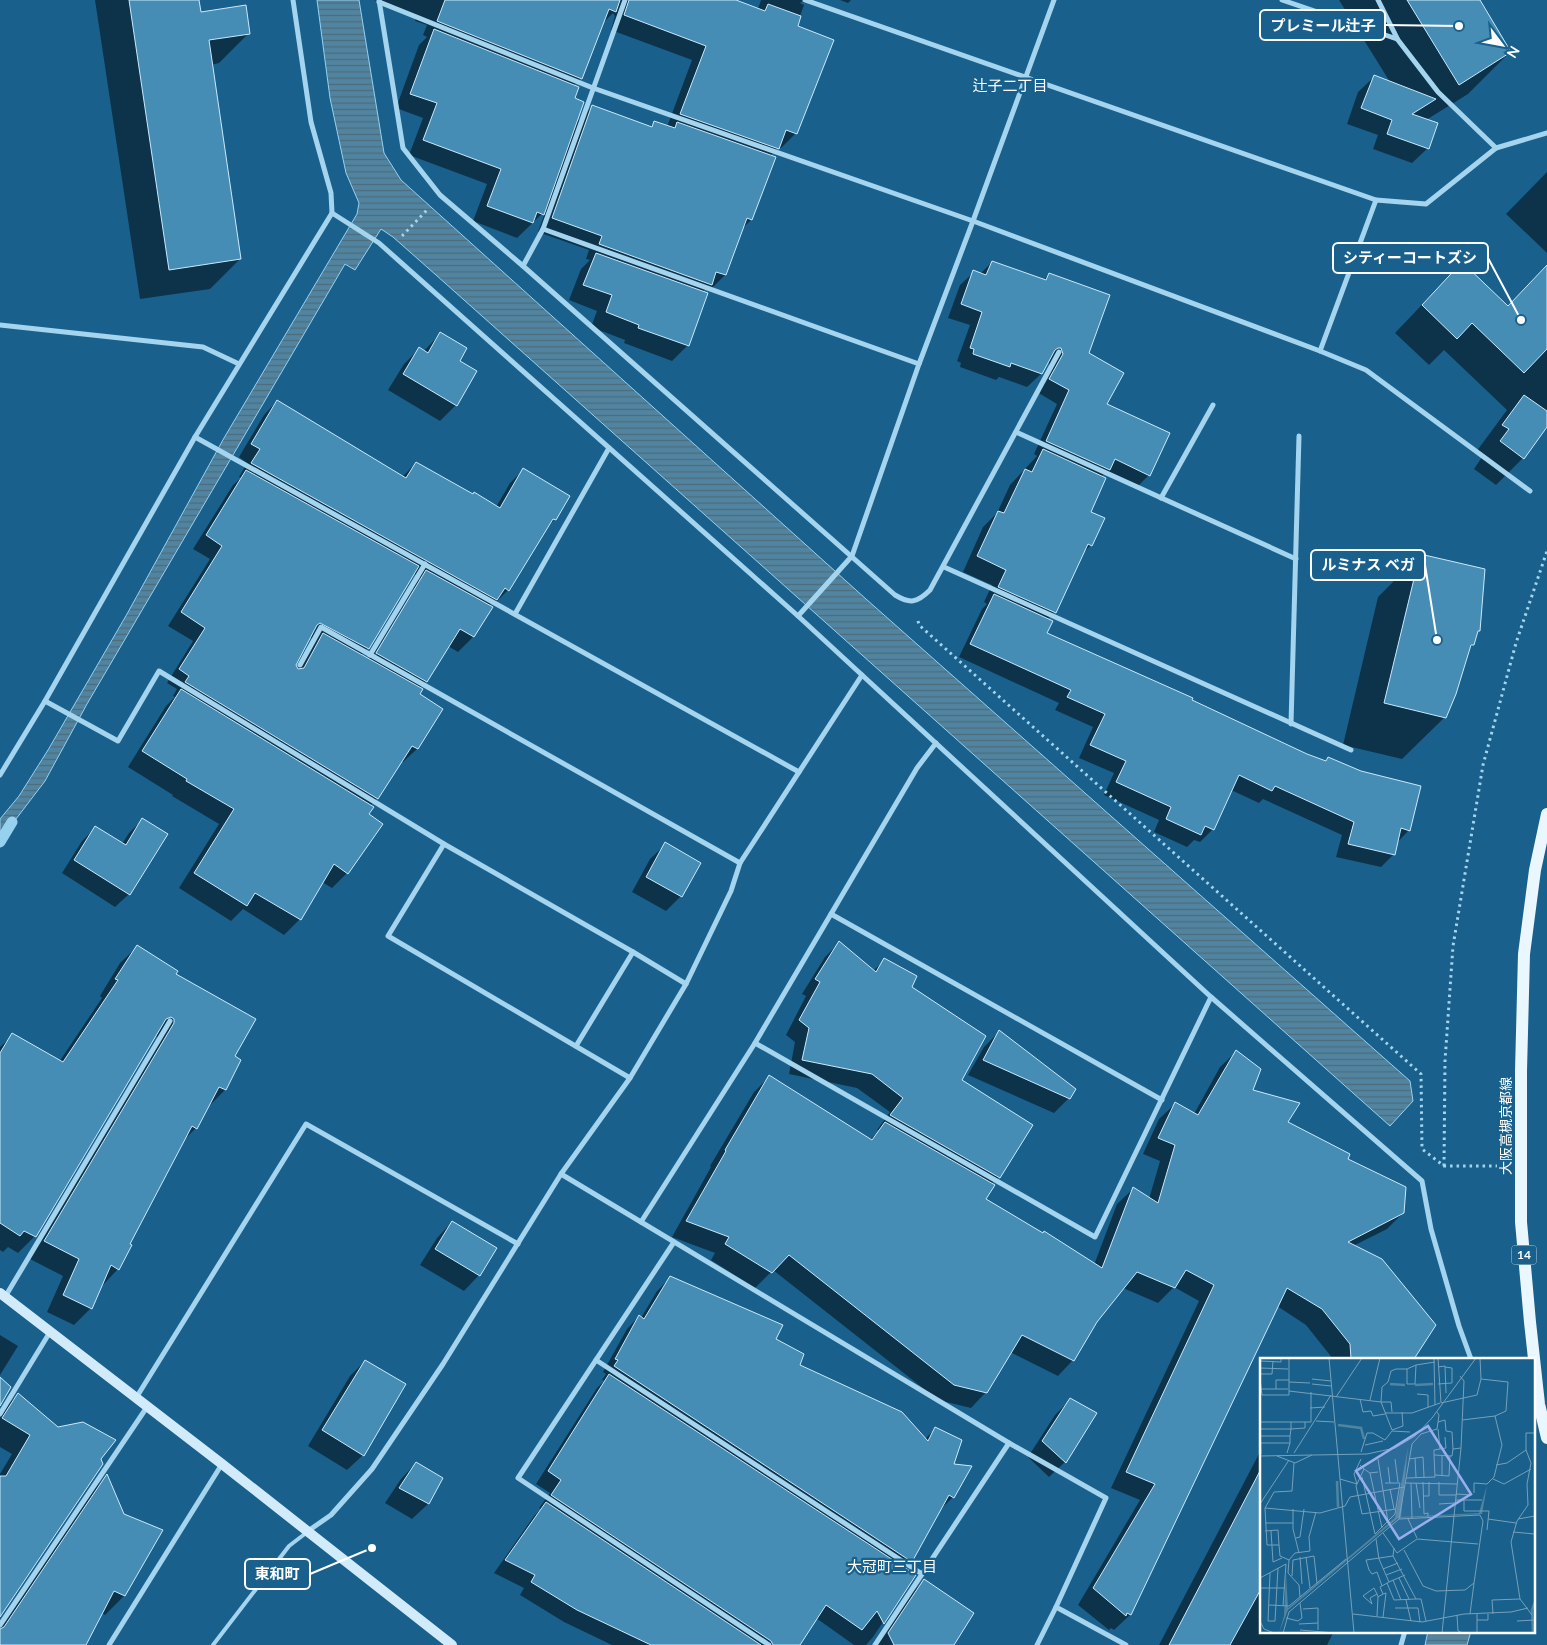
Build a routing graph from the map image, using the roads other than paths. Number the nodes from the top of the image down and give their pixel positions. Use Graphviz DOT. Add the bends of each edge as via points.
graph roads {
  1 [pos="293,0"];
  2 [pos="625,0"];
  3 [pos="805,0"];
  4 [pos="1054,0"];
  5 [pos="1282,0"];
  6 [pos="1378,0"];
  7 [pos="379,1"];
  8 [pos="1398,40"];
  9 [pos="1026,77"];
  10 [pos="593,88"];
  11 [pos="1547,133"];
  12 [pos="1496,148"];
  13 [pos="1376,200"];
  14 [pos="332,213"];
  15 [pos="973,221"];
  16 [pos="543,229"];
  17 [pos="523,266"];
  18 [pos="0,325"];
  19 [pos="1320,351"];
  20 [pos="1059,352"];
  21 [pos="239,364"];
  22 [pos="919,364"];
  23 [pos="1213,405"];
  24 [pos="1016,432"];
  25 [pos="1299,436"];
  26 [pos="196,437"];
  27 [pos="608,448"];
  28 [pos="1530,490"];
  29 [pos="1162,498"];
  30 [pos="852,556"];
  31 [pos="1296,559"];
  32 [pos="425,564"];
  33 [pos="944,567"];
  34 [pos="514,614"];
  35 [pos="798,616"];
  36 [pos="370,655"];
  37 [pos="300,665"];
  38 [pos="862,675"];
  39 [pos="45,701"];
  40 [pos="1291,724"];
  41 [pos="936,744"];
  42 [pos="1351,750"];
  43 [pos="799,772"];
  44 [pos="0,775"];
  45 [pos="1547,814"];
  46 [pos="444,844"];
  47 [pos="740,863"];
  48 [pos="832,914"];
  49 [pos="633,952"];
  50 [pos="686,984"];
  51 [pos="1211,997"];
  52 [pos="170,1021"];
  53 [pos="755,1043"];
  54 [pos="576,1046"];
  55 [pos="630,1078"];
  56 [pos="1162,1100"];
  57 [pos="561,1174"];
  58 [pos="641,1222"];
  59 [pos="674,1242"];
  60 [pos="518,1244"];
  61 [pos="2,1295"];
  62 [pos="50,1332"];
  63 [pos="1471,1358"];
  64 [pos="1534,1358"];
  65 [pos="1534,1358"];
  66 [pos="596,1360"];
  67 [pos="136,1398"];
  68 [pos="147,1407"];
  69 [pos="0,1414"];
  70 [pos="1547,1438"];
  71 [pos="1009,1443"];
  72 [pos="222,1464"];
  73 [pos="308,1531"];
  74 [pos="922,1574"];
  75 [pos="1056,1608"];
  76 [pos="0,1625"];
  77 [pos="1405,1632"];
  78 [pos="109,1645"];
  79 [pos="213,1645"];
  80 [pos="452,1645"];
  81 [pos="769,1645"];
  82 [pos="875,1645"];
  83 [pos="1038,1645"];
  84 [pos="1126,1645"];
  85 [pos="1401,1645"];
  1 -- 14 [label="street" via="311,122 332,193"];
  2 -- 10 [label="street"];
  3 -- 9 [label="street"];
  4 -- 9 [label="street"];
  5 -- 8 [label="street"];
  6 -- 8 [label="street"];
  7 -- 10 [label="street"];
  7 -- 17 [label="street" via="403,148 440,195"];
  8 -- 12 [label="street" via="1438,92"];
  9 -- 13 [label="street"];
  9 -- 15 [label="street"];
  10 -- 15 [label="street"];
  10 -- 16 [label="street"];
  11 -- 12 [label="street"];
  12 -- 13 [label="street" via="1426,204"];
  13 -- 19 [label="street"];
  14 -- 21 [label="street"];
  14 -- 27 [label="street" via="379,243"];
  15 -- 19 [label="street"];
  15 -- 22 [label="street"];
  16 -- 17 [label="street"];
  16 -- 22 [label="street"];
  17 -- 30 [label="street"];
  18 -- 21 [label="street" via="203,347"];
  19 -- 28 [label="street" via="1366,370"];
  20 -- 24 [label="street"];
  21 -- 26 [label="street"];
  22 -- 30 [label="street"];
  23 -- 29 [label="street"];
  24 -- 29 [label="street"];
  24 -- 33 [label="street"];
  25 -- 31 [label="street"];
  26 -- 32 [label="street"];
  26 -- 39 [label="street"];
  27 -- 34 [label="street"];
  27 -- 35 [label="street"];
  29 -- 31 [label="street"];
  30 -- 33 [label="street" via="895,595 913,602 923,598"];
  30 -- 35 [label="street"];
  31 -- 40 [label="street"];
  32 -- 34 [label="street"];
  32 -- 36 [label="street"];
  33 -- 40 [label="street"];
  34 -- 43 [label="street"];
  35 -- 38 [label="street"];
  36 -- 37 [label="street" via="321,628"];
  36 -- 47 [label="street"];
  38 -- 41 [label="street"];
  38 -- 43 [label="street"];
  39 -- 44 [label="street"];
  39 -- 46 [label="street" via="118,741 159,671"];
  40 -- 42 [label="street"];
  41 -- 48 [label="street" via="917,768"];
  41 -- 51 [label="street"];
  43 -- 47 [label="street"];
  45 -- 65 [label="main road, 大阪高槻京都線 / 14" via="1535,870 1524,954 1520,1071 1521,1222"];
  46 -- 49 [label="street"];
  46 -- 54 [label="street" via="388,936"];
  47 -- 50 [label="street" via="731,891"];
  48 -- 53 [label="street"];
  48 -- 56 [label="street"];
  49 -- 50 [label="street"];
  49 -- 54 [label="street"];
  50 -- 55 [label="street"];
  51 -- 56 [label="street"];
  51 -- 63 [label="street" via="1422,1181 1431,1229"];
  52 -- 61 [label="street"];
  53 -- 56 [label="street" via="1095,1237"];
  53 -- 58 [label="street"];
  54 -- 55 [label="street"];
  55 -- 57 [label="street"];
  57 -- 58 [label="street"];
  57 -- 60 [label="street"];
  58 -- 59 [label="street"];
  59 -- 66 [label="street"];
  59 -- 71 [label="street"];
  60 -- 67 [label="street" via="306,1124"];
  60 -- 73 [label="street" via="372,1470 331,1515"];
  61 -- 62 [label="street"];
  62 -- 67 [label="street"];
  62 -- 69 [label="street"];
  64 -- 70 [label="main road, 大阪高槻京都線 / 14"];
  66 -- 74 [label="street"];
  66 -- 81 [label="street" via="518,1478"];
  67 -- 68 [label="street"];
  68 -- 72 [label="street"];
  68 -- 76 [label="street"];
  71 -- 74 [label="street"];
  71 -- 75 [label="street" via="1106,1498"];
  72 -- 73 [label="street"];
  72 -- 78 [label="street"];
  73 -- 79 [label="lane" via="289,1546"];
  73 -- 80 [label="street"];
  74 -- 82 [label="street"];
  75 -- 83 [label="street"];
  75 -- 84 [label="street"];
  77 -- 85 [label="street"];
}
